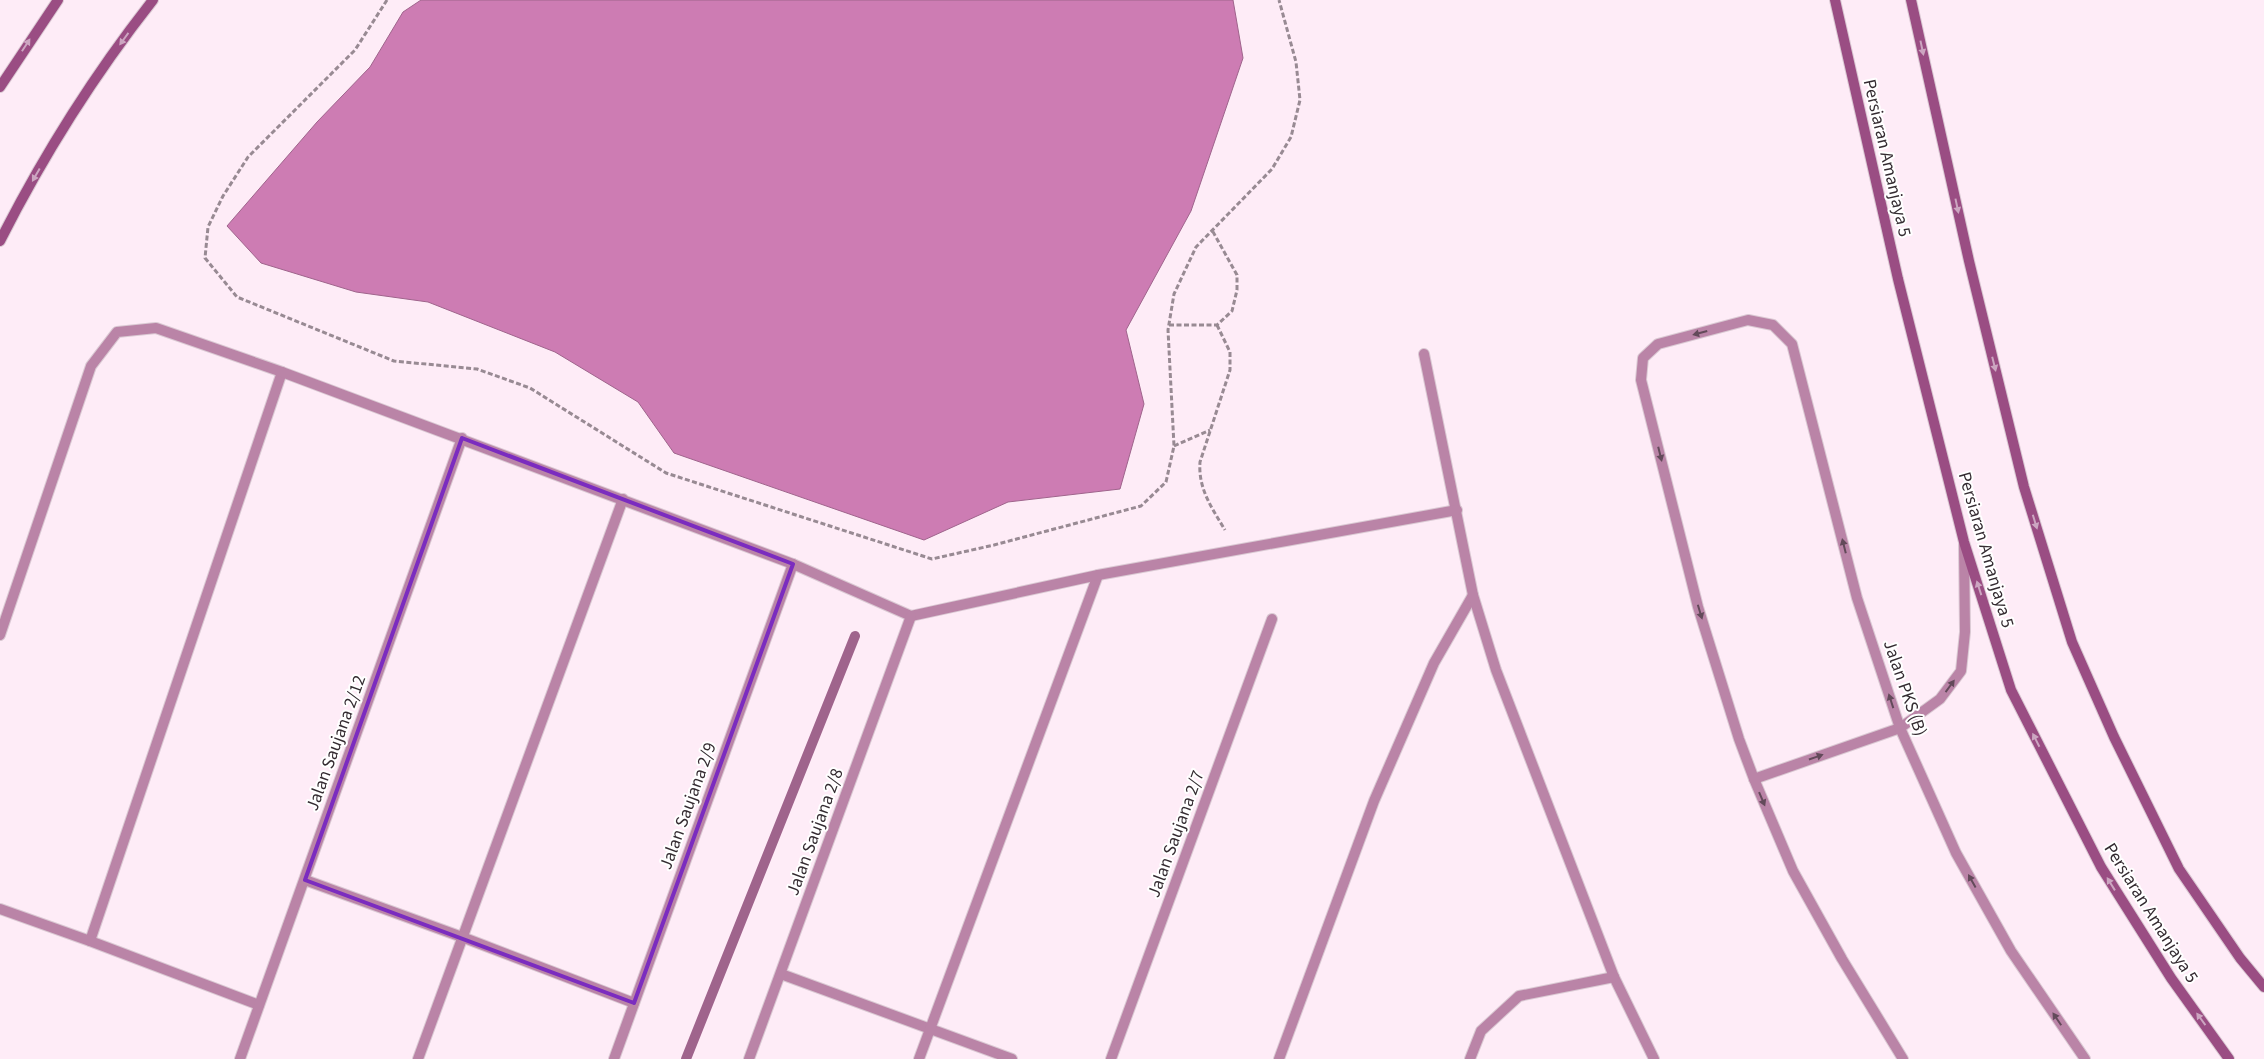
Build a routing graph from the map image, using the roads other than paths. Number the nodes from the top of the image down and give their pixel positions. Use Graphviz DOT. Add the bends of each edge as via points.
graph roads {
  1 [pos="58,0"];
  2 [pos="153,0"];
  3 [pos="1835,0"];
  4 [pos="1911,0"];
  5 [pos="0,87"];
  6 [pos="0,242"];
  7 [pos="1424,354"];
  8 [pos="282,372"];
  9 [pos="462,438"];
  10 [pos="624,499"];
  11 [pos="1457,510"];
  12 [pos="1964,542"];
  13 [pos="793,564"];
  14 [pos="1098,575"];
  15 [pos="1473,595"];
  16 [pos="911,616"];
  17 [pos="1272,619"];
  18 [pos="0,635"];
  19 [pos="1900,728"];
  20 [pos="1754,779"];
  21 [pos="305,880"];
  22 [pos="0,909"];
  23 [pos="462,937"];
  24 [pos="90,941"];
  25 [pos="781,974"];
  26 [pos="1614,977"];
  27 [pos="2264,987"];
  28 [pos="634,1004"];
  29 [pos="260,1005"];
  30 [pos="930,1028"];
  31 [pos="1654,1058"];
  32 [pos="240,1059"];
  33 [pos="418,1059"];
  34 [pos="614,1059"];
  35 [pos="749,1059"];
  36 [pos="919,1059"];
  37 [pos="1012,1059"];
  38 [pos="1111,1059"];
  39 [pos="1279,1059"];
  40 [pos="1470,1059"];
  41 [pos="1903,1059"];
  42 [pos="2085,1059"];
  43 [pos="2229,1059"];
  5 -- 1 [label="main road, one-way"];
  2 -- 6 [label="main road, one-way" via="78,105 30,184"];
  3 -- 12 [label="main road, Persiaran Amanjaya 5" via="1898,279"];
  4 -- 27 [label="main road, one-way" via="2024,487 2072,642 2114,737 2179,869 2240,958"];
  7 -- 11 [label="street"];
  8 -- 9 [label="street"];
  8 -- 18 [label="street" via="156,328 117,332 91,366"];
  8 -- 24 [label="street"];
  9 -- 10 [label="street"];
  9 -- 21 [label="street, Jalan Saujana 2/12"];
  10 -- 13 [label="street"];
  10 -- 23 [label="street"];
  11 -- 14 [label="street"];
  11 -- 15 [label="street"];
  19 -- 12 [label="street, one-way" via="1940,699 1961,671 1965,632"];
  43 -- 12 [label="main road, Persiaran Amanjaya 5, one-way" via="2171,978 2101,867 2011,690"];
  13 -- 16 [label="street"];
  13 -- 28 [label="street, Jalan Saujana 2/9"];
  14 -- 16 [label="street"];
  14 -- 30 [label="street"];
  15 -- 26 [label="street" via="1496,670"];
  15 -- 39 [label="street" via="1434,663 1374,801"];
  16 -- 25 [label="street, Jalan Saujana 2/8"];
  17 -- 38 [label="street, Jalan Saujana 2/7"];
  20 -- 19 [label="street, one-way"];
  19 -- 20 [label="street, Jalan PKS (B), one-way" via="1857,598 1792,344 1773,325 1748,320 1658,344 1643,358 1641,380 1698,607"];
  42 -- 19 [label="street, Jalan PKS (B), one-way" via="2011,951 1965,869"];
  20 -- 41 [label="street, one-way" via="1793,871"];
  21 -- 23 [label="street"];
  21 -- 29 [label="street, Jalan Saujana 2/12"];
  22 -- 24 [label="street"];
  23 -- 28 [label="street"];
  23 -- 33 [label="street"];
  24 -- 29 [label="street"];
  25 -- 30 [label="street"];
  25 -- 35 [label="street, Jalan Saujana 2/8"];
  26 -- 31 [label="street"];
  26 -- 40 [label="street" via="1519,996 1481,1031"];
  28 -- 34 [label="street, Jalan Saujana 2/9"];
  29 -- 32 [label="street, Jalan Saujana 2/12"];
  30 -- 36 [label="street"];
  30 -- 37 [label="street"];
}
